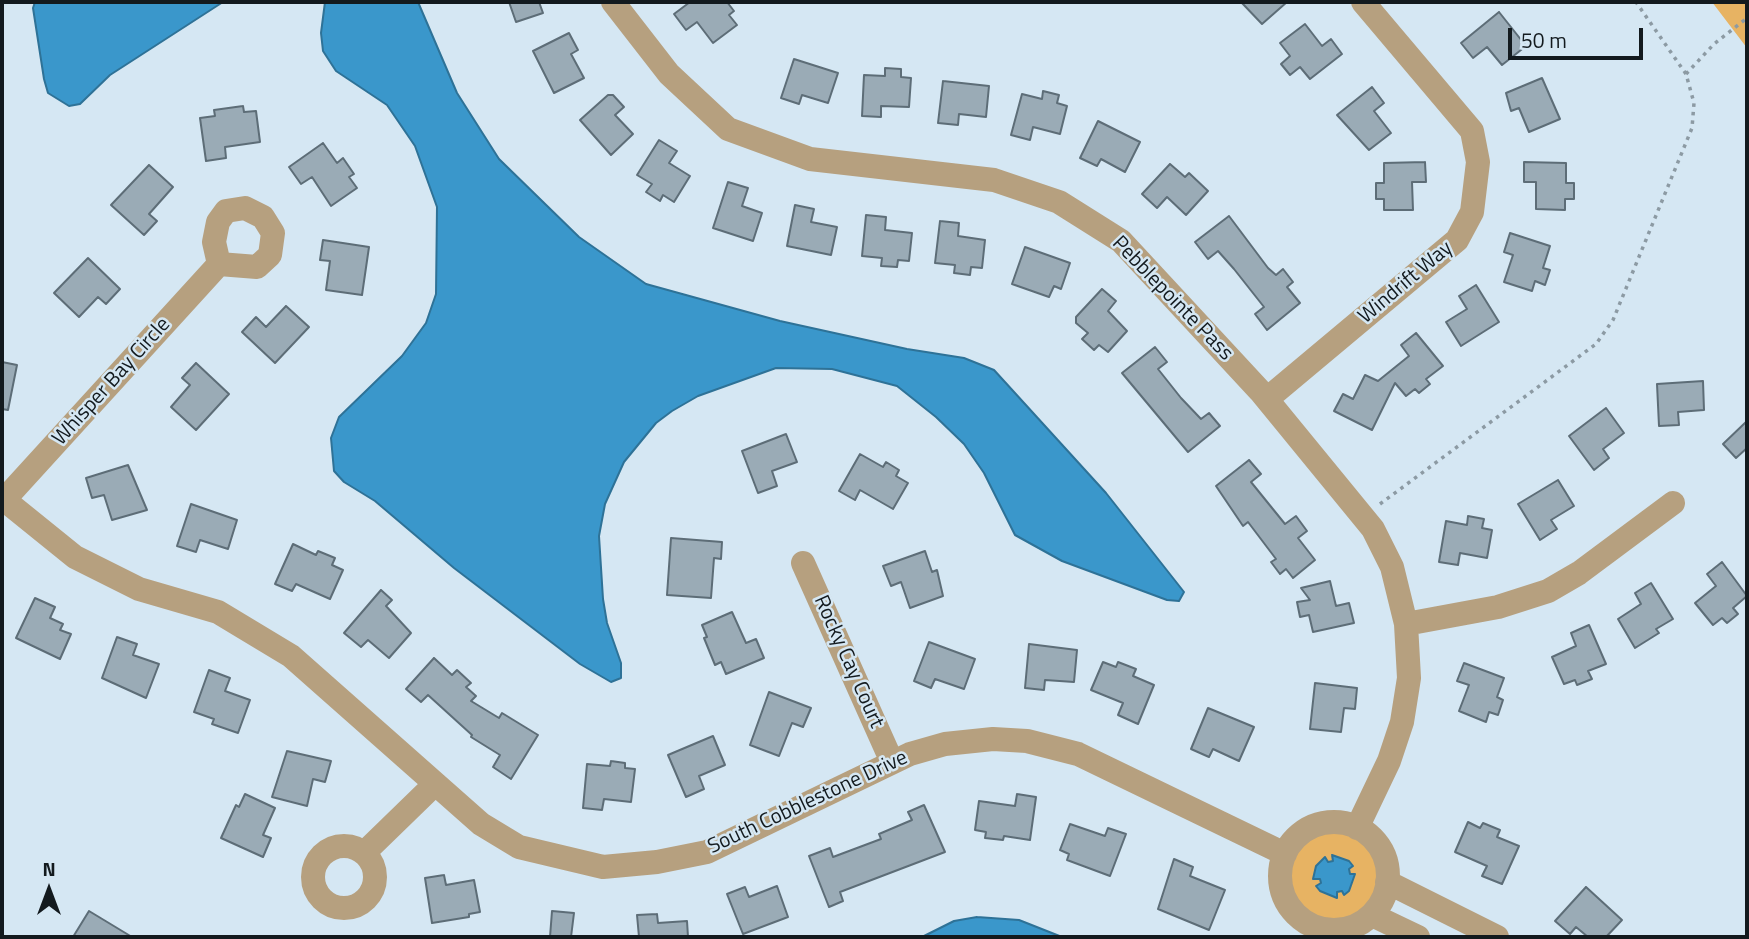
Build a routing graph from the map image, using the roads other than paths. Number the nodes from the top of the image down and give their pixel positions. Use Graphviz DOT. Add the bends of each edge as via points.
graph roads {
  1 [pos="613,2"];
  2 [pos="1363,2"];
  3 [pos="219,264"];
  4 [pos="1267,400"];
  5 [pos="3,499"];
  6 [pos="1673,503"];
  7 [pos="803,563"];
  8 [pos="1406,624"];
  9 [pos="892,762"];
  10 [pos="435,784"];
  11 [pos="1357,828"];
  12 [pos="363,853"];
  13 [pos="1285,854"];
  14 [pos="1387,882"];
  15 [pos="1372,915"];
  16 [pos="1307,931"];
  17 [pos="1418,937"];
  18 [pos="1497,937"];
  1 -- 4 [label="street, Pebblepointe Pass" via="668,74 728,129 810,159 994,180 1059,202 1121,241"];
  2 -- 4 [label="street, Windrift Way" via="1472,131 1478,162 1474,203 1457,240"];
  3 -- 5 [label="street, Whisper Bay Circle"];
  4 -- 8 [label="street, Pebblepointe Pass" via="1373,528 1392,567"];
  5 -- 10 [label="street, South Cobblestone Drive" via="75,557 139,589 218,612 291,656"];
  6 -- 8 [label="street" via="1548,591 1498,607"];
  7 -- 9 [label="street, Rocky Cay Court"];
  8 -- 11 [label="street, Pebblepointe Pass" via="1409,678 1402,723 1390,761"];
  9 -- 10 [label="street, South Cobblestone Drive" via="707,852 603,867 519,846 481,824"];
  9 -- 13 [label="street, South Cobblestone Drive" via="929,748 971,740 1043,744 1098,762"];
  10 -- 12 [label="street"];
  11 -- 13 [label="street" via="1333,822 1312,827 1296,838"];
  11 -- 14 [label="street" via="1382,852"];
  13 -- 16 [label="street" via="1280,870 1283,895"];
  14 -- 15 [label="street"];
  14 -- 18 [label="street"];
  15 -- 16 [label="street" via="1348,928"];
  15 -- 17 [label="street"];
}
